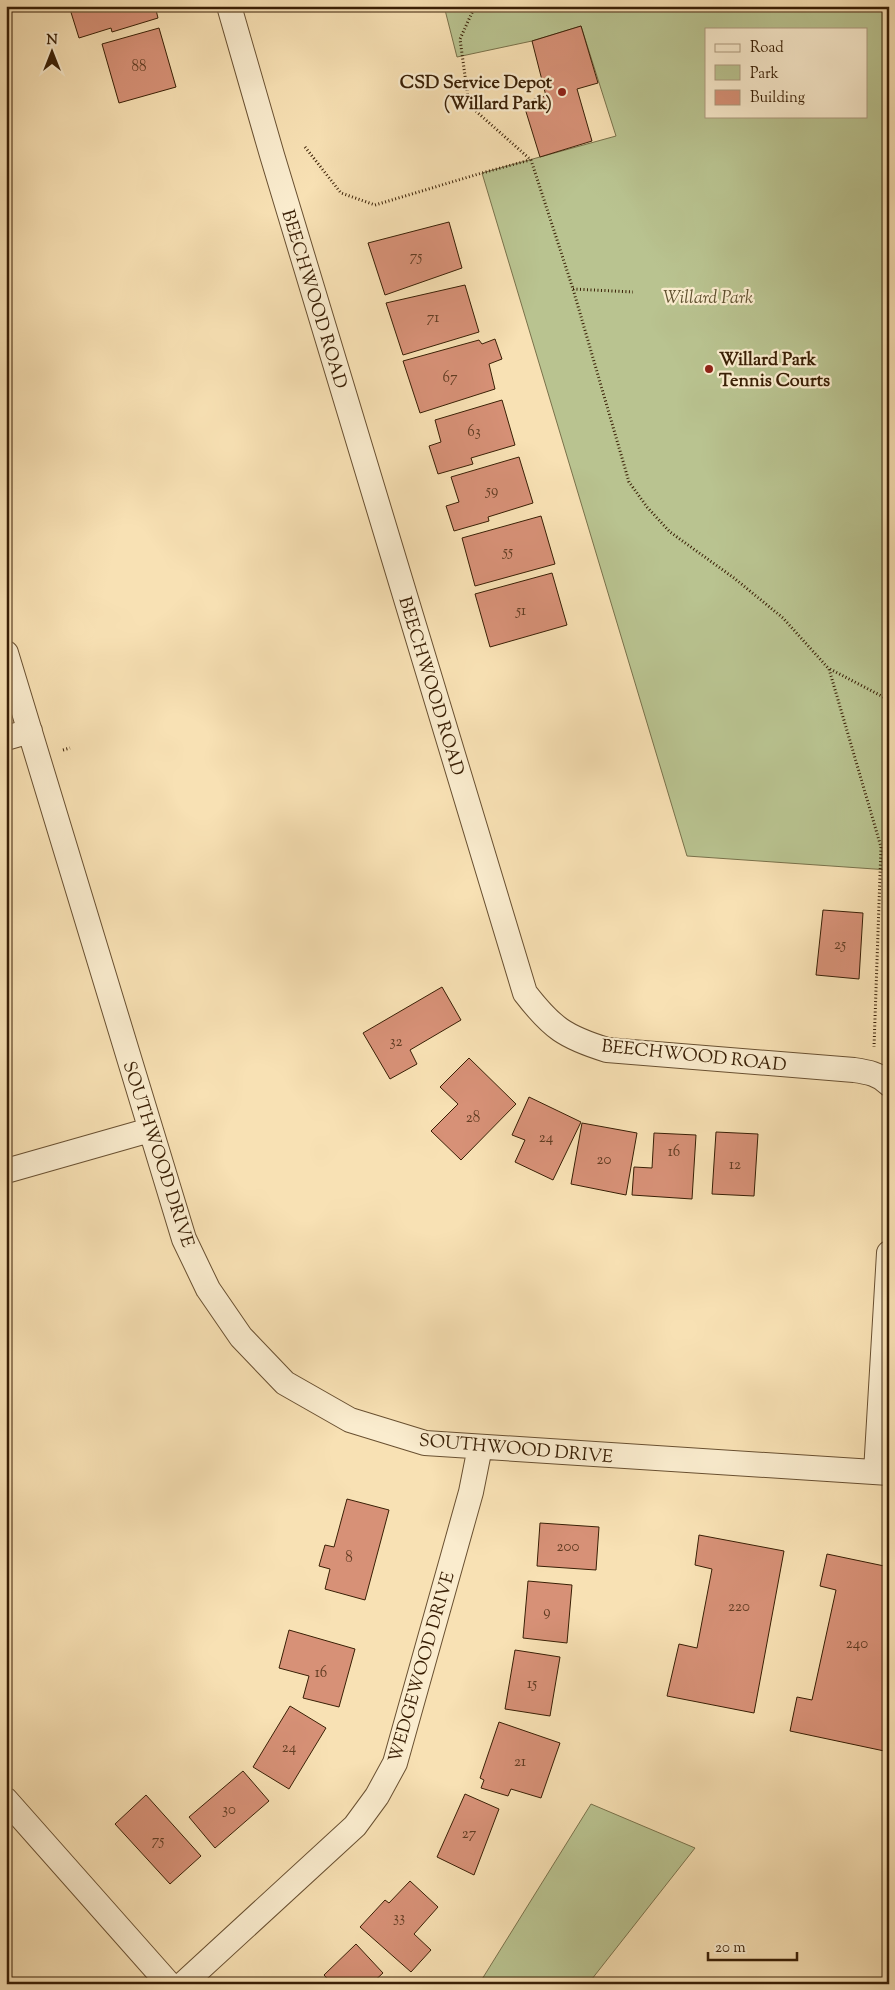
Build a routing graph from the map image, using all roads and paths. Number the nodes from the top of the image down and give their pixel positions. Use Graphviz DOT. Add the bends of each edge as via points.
graph roads {
  1 [pos="229,6"];
  2 [pos="475,6"];
  3 [pos="305,146"];
  4 [pos="531,160"];
  5 [pos="574,288"];
  6 [pos="633,292"];
  7 [pos="6,653"];
  8 [pos="830,669"];
  9 [pos="889,700"];
  10 [pos="30,731"];
  11 [pos="6,738"];
  12 [pos="70,748"];
  13 [pos="62,750"];
  14 [pos="881,1078"];
  15 [pos="150,1130"];
  16 [pos="6,1171"];
  17 [pos="889,1253"];
  18 [pos="480,1447"];
  19 [pos="883,1473"];
  20 [pos="6,1800"];
  21 [pos="169,1984"];
  22 [pos="183,1984"];
  1 -- 14 [label="street, BEECHWOOD ROAD" via="525,993 555,1027 578,1040 607,1050"];
  2 -- 4 [label="path" via="460,39 469,106"];
  3 -- 4 [label="path" via="341,192 375,205"];
  4 -- 5 [label="path"];
  5 -- 6 [label="path"];
  5 -- 8 [label="path" via="629,482 670,532 783,618"];
  7 -- 10 [label="street, SOUTHWOOD DRIVE"];
  8 -- 9 [label="path"];
  8 -- 14 [label="path" via="881,847 877,1007"];
  10 -- 11 [label="street"];
  10 -- 15 [label="street, SOUTHWOOD DRIVE"];
  12 -- 13 [label="path"];
  15 -- 16 [label="street"];
  15 -- 18 [label="street, SOUTHWOOD DRIVE" via="184,1239 208,1289 240,1337 285,1383 350,1420 425,1443"];
  17 -- 19 [label="street"];
  18 -- 19 [label="street, SOUTHWOOD DRIVE"];
  18 -- 22 [label="street, WEDGEWOOD DRIVE" via="471,1492 395,1763 377,1796 355,1826"];
  20 -- 21 [label="street"];
}
